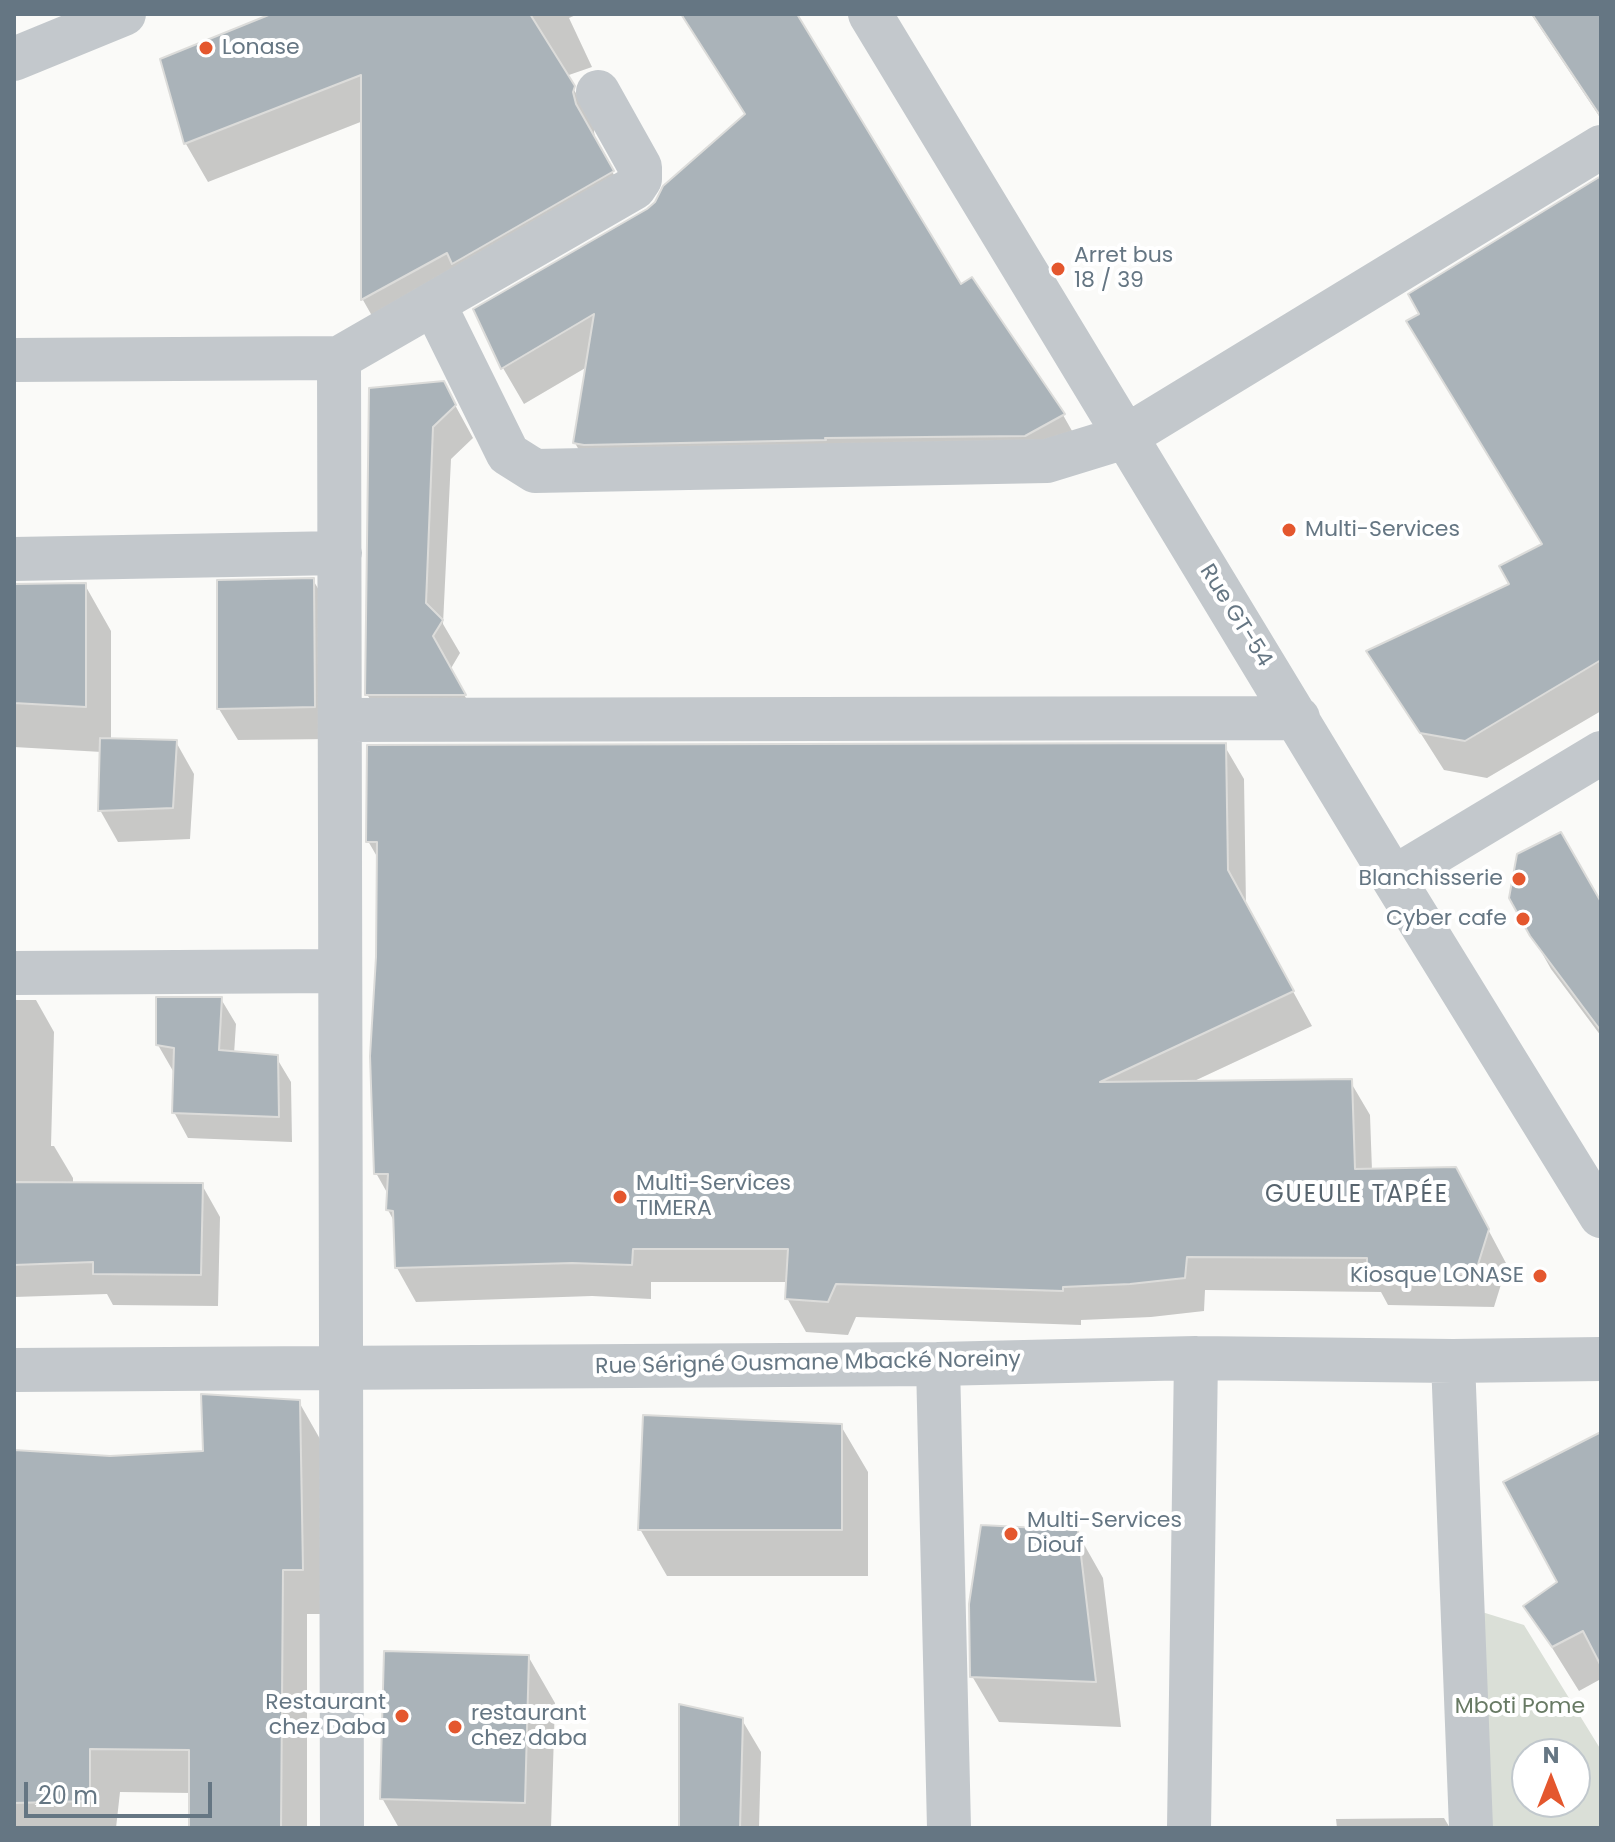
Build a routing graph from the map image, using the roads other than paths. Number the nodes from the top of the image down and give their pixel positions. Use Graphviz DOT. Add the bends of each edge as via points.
graph roads {
  1 [pos="124,14"];
  2 [pos="884,19"];
  3 [pos="14,59"];
  4 [pos="598,92"];
  5 [pos="1601,147"];
  6 [pos="434,304"];
  7 [pos="339,358"];
  8 [pos="14,360"];
  9 [pos="1125,437"];
  10 [pos="340,553"];
  11 [pos="14,559"];
  12 [pos="1298,718"];
  13 [pos="340,720"];
  14 [pos="1601,753"];
  15 [pos="1393,878"];
  16 [pos="340,971"];
  17 [pos="14,973"];
  18 [pos="1601,1216"];
  19 [pos="1196,1358"];
  20 [pos="1601,1359"];
  21 [pos="1453,1361"];
  22 [pos="938,1364"];
  23 [pos="341,1368"];
  24 [pos="14,1370"];
  25 [pos="342,1828"];
  26 [pos="949,1828"];
  27 [pos="1189,1828"];
  28 [pos="1471,1828"];
  1 -- 3 [label="street"];
  2 -- 9 [label="street, Rue GT-54"];
  4 -- 6 [label="street" via="640,167 634,188"];
  5 -- 9 [label="street"];
  6 -- 7 [label="street"];
  6 -- 9 [label="street" via="508,454 535,471 1047,461"];
  7 -- 8 [label="street"];
  7 -- 10 [label="street"];
  9 -- 12 [label="street, Rue GT-54"];
  10 -- 11 [label="street"];
  10 -- 13 [label="street"];
  12 -- 13 [label="street"];
  12 -- 15 [label="street, Rue GT-54"];
  13 -- 16 [label="street"];
  14 -- 15 [label="street"];
  15 -- 18 [label="street, Rue GT-54"];
  16 -- 17 [label="street"];
  16 -- 23 [label="street"];
  19 -- 21 [label="street, Rue Sérigné Ousmane Mbacké Noreiny"];
  19 -- 22 [label="street, Rue Sérigné Ousmane Mbacké Noreiny"];
  19 -- 27 [label="street"];
  20 -- 21 [label="street, Rue Sérigné Ousmane Mbacké Noreiny"];
  21 -- 28 [label="street"];
  22 -- 23 [label="street, Rue Sérigné Ousmane Mbacké Noreiny"];
  22 -- 26 [label="street"];
  23 -- 24 [label="street, Rue Sérigné Ousmane Mbacké Noreiny"];
  23 -- 25 [label="street"];
}
